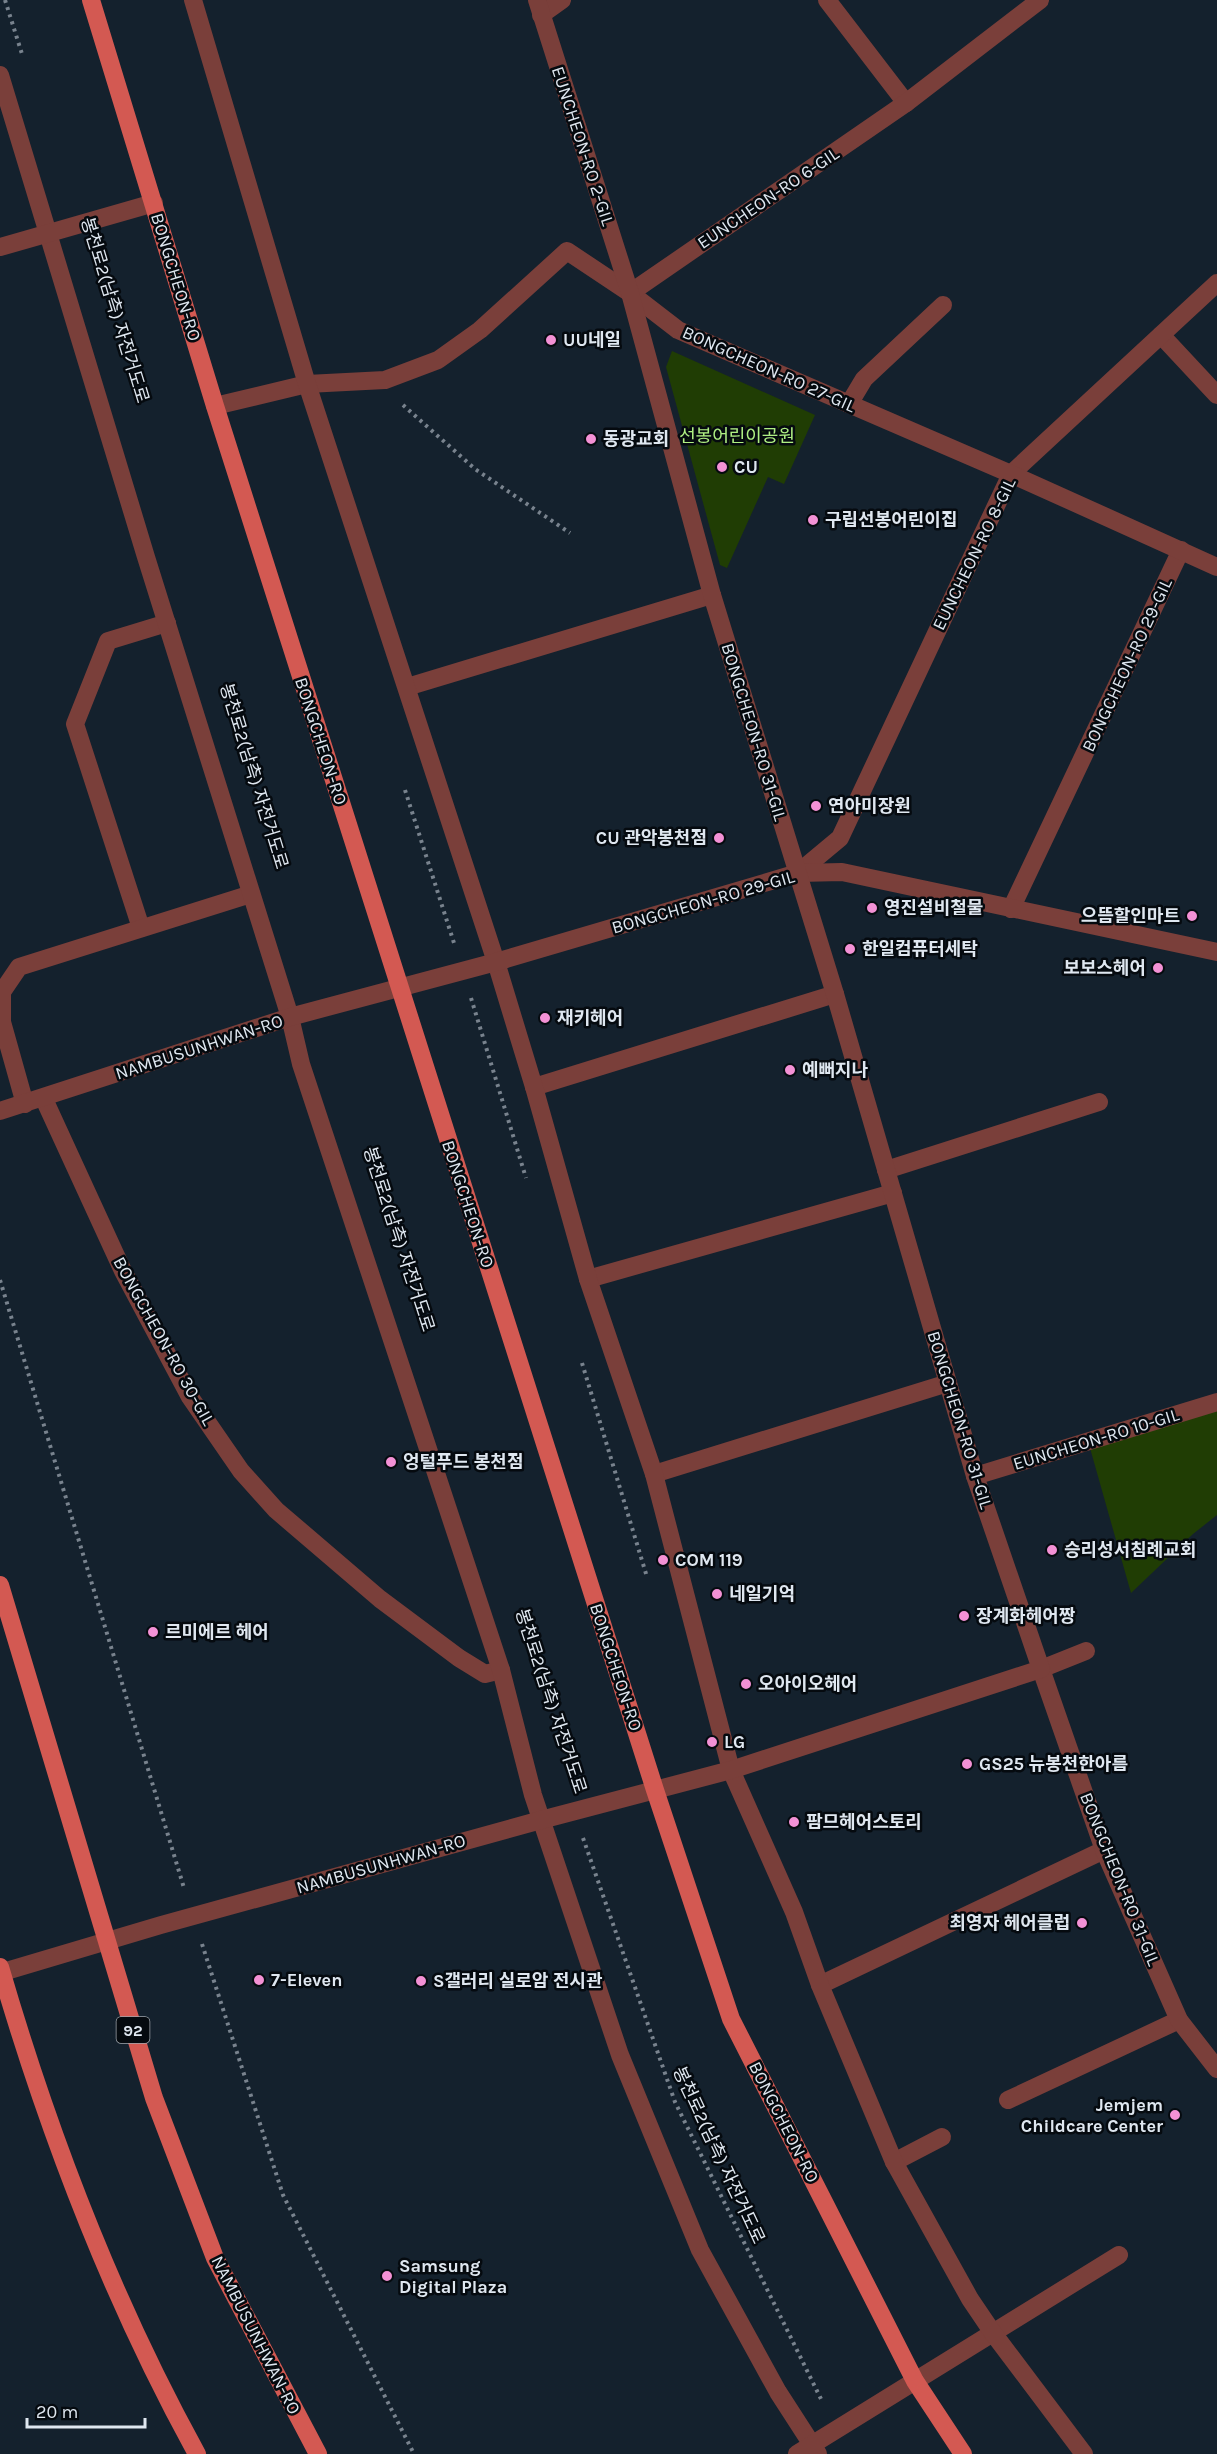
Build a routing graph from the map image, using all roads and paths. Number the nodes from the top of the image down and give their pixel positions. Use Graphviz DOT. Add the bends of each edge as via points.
graph roads {
  1 [pos="5,0"];
  2 [pos="91,0"];
  3 [pos="193,0"];
  4 [pos="562,0"];
  5 [pos="827,0"];
  6 [pos="1041,0"];
  7 [pos="539,7"];
  8 [pos="23,56"];
  9 [pos="0,75"];
  10 [pos="906,103"];
  11 [pos="154,203"];
  12 [pos="47,233"];
  13 [pos="0,247"];
  14 [pos="1217,283"];
  15 [pos="630,292"];
  16 [pos="943,305"];
  17 [pos="1161,335"];
  18 [pos="385,380"];
  19 [pos="307,384"];
  20 [pos="1217,395"];
  21 [pos="849,404"];
  22 [pos="215,406"];
  23 [pos="1011,474"];
  24 [pos="570,533"];
  25 [pos="1181,550"];
  26 [pos="1217,567"];
  27 [pos="712,595"];
  28 [pos="167,623"];
  29 [pos="407,687"];
  30 [pos="798,873"];
  31 [pos="251,894"];
  32 [pos="1011,909"];
  33 [pos="141,928"];
  34 [pos="1217,952"];
  35 [pos="496,962"];
  36 [pos="400,988"];
  37 [pos="835,994"];
  38 [pos="290,1017"];
  39 [pos="534,1087"];
  40 [pos="44,1099"];
  41 [pos="1100,1102"];
  42 [pos="25,1104"];
  43 [pos="0,1111"];
  44 [pos="886,1170"];
  45 [pos="893,1193"];
  46 [pos="588,1279"];
  47 [pos="0,1280"];
  48 [pos="948,1383"];
  49 [pos="1217,1402"];
  50 [pos="654,1474"];
  51 [pos="975,1476"];
  52 [pos="0,1585"];
  53 [pos="1086,1651"];
  54 [pos="1041,1669"];
  55 [pos="501,1670"];
  56 [pos="731,1770"];
  57 [pos="655,1790"];
  58 [pos="573,1811"];
  59 [pos="541,1820"];
  60 [pos="1104,1850"];
  61 [pos="193,1916"];
  62 [pos="107,1941"];
  63 [pos="1,1971"];
  64 [pos="820,1985"];
  65 [pos="1179,2020"];
  66 [pos="1217,2069"];
  67 [pos="1008,2100"];
  68 [pos="942,2137"];
  69 [pos="894,2162"];
  70 [pos="1119,2255"];
  71 [pos="993,2333"];
  72 [pos="915,2381"];
  73 [pos="836,2430"];
  74 [pos="809,2451"];
  75 [pos="197,2454"];
  76 [pos="318,2454"];
  77 [pos="414,2454"];
  78 [pos="963,2454"];
  79 [pos="1084,2454"];
  1 -- 8 [label="path"];
  2 -- 11 [label="main road, BONGCHEON-RO"];
  3 -- 19 [label="street"];
  4 -- 7 [label="street"];
  5 -- 10 [label="street"];
  6 -- 10 [label="street, EUNCHEON-RO 6-GIL"];
  7 -- 15 [label="street, EUNCHEON-RO 2-GIL"];
  9 -- 12 [label="street"];
  10 -- 15 [label="street, EUNCHEON-RO 6-GIL"];
  11 -- 12 [label="street"];
  11 -- 22 [label="main road, BONGCHEON-RO"];
  12 -- 13 [label="street"];
  12 -- 28 [label="street"];
  14 -- 17 [label="street, EUNCHEON-RO 8-GIL"];
  15 -- 18 [label="street, BONGCHEON-RO 27-GIL" via="567,251 480,330 438,360"];
  15 -- 21 [label="street, BONGCHEON-RO 27-GIL" via="678,330"];
  15 -- 27 [label="street, BONGCHEON-RO 31-GIL"];
  16 -- 21 [label="street" via="864,379"];
  17 -- 20 [label="street"];
  17 -- 23 [label="street, EUNCHEON-RO 8-GIL"];
  18 -- 19 [label="street, BONGCHEON-RO 27-GIL"];
  18 -- 24 [label="path" via="404,406 475,470"];
  19 -- 22 [label="street, BONGCHEON-RO 27-GIL"];
  19 -- 29 [label="street"];
  21 -- 23 [label="street, BONGCHEON-RO 27-GIL"];
  22 -- 36 [label="main road, BONGCHEON-RO"];
  23 -- 25 [label="street, BONGCHEON-RO 27-GIL"];
  23 -- 30 [label="street, EUNCHEON-RO 8-GIL" via="840,838"];
  25 -- 26 [label="street, BONGCHEON-RO 27-GIL"];
  25 -- 32 [label="street, BONGCHEON-RO 29-GIL"];
  27 -- 29 [label="street"];
  27 -- 30 [label="street, BONGCHEON-RO 31-GIL"];
  28 -- 31 [label="street"];
  28 -- 33 [label="street" via="108,641 75,724"];
  29 -- 35 [label="street"];
  30 -- 32 [label="street, BONGCHEON-RO 29-GIL" via="842,872"];
  30 -- 35 [label="street, BONGCHEON-RO 29-GIL"];
  30 -- 37 [label="street, BONGCHEON-RO 31-GIL"];
  31 -- 33 [label="street"];
  31 -- 38 [label="street"];
  32 -- 34 [label="street, BONGCHEON-RO 29-GIL"];
  33 -- 42 [label="street" via="19,967 2,992 2,1022"];
  35 -- 36 [label="street, BONGCHEON-RO 29-GIL"];
  35 -- 39 [label="street"];
  36 -- 38 [label="street, NAMBUSUNHWAN-RO"];
  36 -- 57 [label="main road, BONGCHEON-RO"];
  37 -- 39 [label="street"];
  37 -- 44 [label="street, BONGCHEON-RO 31-GIL"];
  38 -- 40 [label="street, NAMBUSUNHWAN-RO"];
  38 -- 55 [label="street" via="304,1075"];
  39 -- 46 [label="street"];
  40 -- 42 [label="street, NAMBUSUNHWAN-RO"];
  40 -- 55 [label="street, BONGCHEON-RO 30-GIL" via="123,1271 190,1397 241,1471 276,1510 380,1599 485,1674"];
  41 -- 44 [label="street"];
  42 -- 43 [label="street, NAMBUSUNHWAN-RO"];
  44 -- 45 [label="street, BONGCHEON-RO 31-GIL"];
  45 -- 46 [label="street"];
  45 -- 48 [label="street, BONGCHEON-RO 31-GIL"];
  46 -- 50 [label="street"];
  47 -- 61 [label="path"];
  48 -- 50 [label="street"];
  48 -- 51 [label="street, BONGCHEON-RO 31-GIL"];
  49 -- 51 [label="street, EUNCHEON-RO 10-GIL"];
  50 -- 56 [label="street"];
  51 -- 54 [label="street, BONGCHEON-RO 31-GIL"];
  52 -- 62 [label="main road, NAMBUSUNHWAN-RO / 92"];
  53 -- 54 [label="street"];
  54 -- 56 [label="street"];
  54 -- 60 [label="street, BONGCHEON-RO 31-GIL"];
  55 -- 59 [label="street"];
  56 -- 57 [label="street"];
  56 -- 64 [label="street" via="794,1912"];
  57 -- 58 [label="street, NAMBUSUNHWAN-RO"];
  57 -- 72 [label="main road, BONGCHEON-RO" via="731,2019"];
  58 -- 59 [label="street, NAMBUSUNHWAN-RO"];
  58 -- 73 [label="path, 봉천로2(남측) 자전거도로" via="675,2102"];
  59 -- 61 [label="street, NAMBUSUNHWAN-RO"];
  59 -- 74 [label="street" via="620,2055 700,2250"];
  60 -- 64 [label="street"];
  60 -- 65 [label="street, BONGCHEON-RO 31-GIL"];
  61 -- 62 [label="street, NAMBUSUNHWAN-RO"];
  61 -- 77 [label="path" via="283,2195"];
  62 -- 63 [label="street, NAMBUSUNHWAN-RO"];
  62 -- 76 [label="main road, NAMBUSUNHWAN-RO / 92" via="154,2098 215,2258"];
  63 -- 75 [label="main road" via="46,2110 97,2246 145,2355"];
  64 -- 69 [label="street"];
  65 -- 66 [label="street, BONGCHEON-RO 31-GIL"];
  65 -- 67 [label="street"];
  68 -- 69 [label="street"];
  69 -- 71 [label="street"];
  70 -- 71 [label="street"];
  71 -- 72 [label="street"];
  71 -- 79 [label="street"];
  72 -- 73 [label="street"];
  72 -- 78 [label="main road, BONGCHEON-RO"];
  73 -- 74 [label="street"];
}
